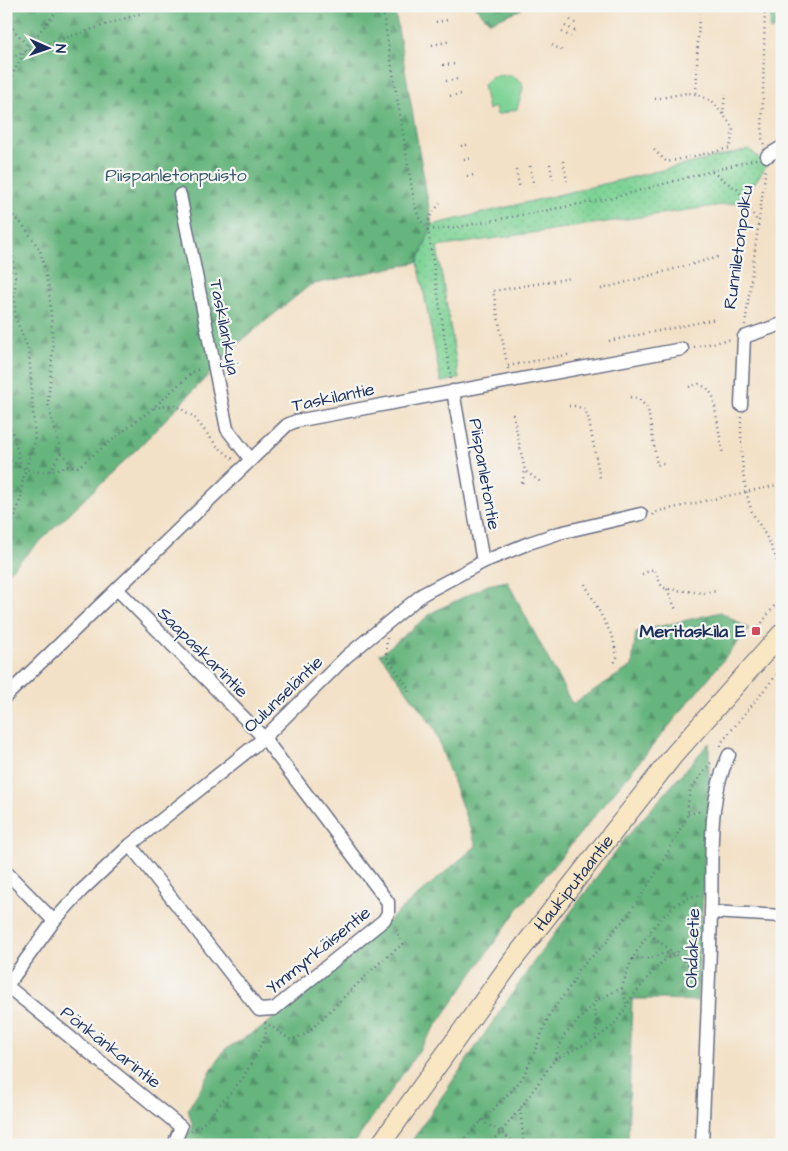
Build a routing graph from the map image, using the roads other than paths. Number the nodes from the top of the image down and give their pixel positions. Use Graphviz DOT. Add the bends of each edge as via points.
graph roads {
  1 [pos="782,147"];
  2 [pos="768,156"];
  3 [pos="180,195"];
  4 [pos="782,324"];
  5 [pos="682,349"];
  6 [pos="454,391"];
  7 [pos="741,406"];
  8 [pos="247,464"];
  9 [pos="646,516"];
  10 [pos="483,562"];
  11 [pos="118,590"];
  12 [pos="782,633"];
  13 [pos="6,696"];
  14 [pos="264,738"];
  15 [pos="724,754"];
  16 [pos="130,845"];
  17 [pos="6,872"];
  18 [pos="711,907"];
  19 [pos="782,916"];
  20 [pos="54,921"];
  21 [pos="7,986"];
  22 [pos="176,1139"];
  23 [pos="380,1145"];
  24 [pos="702,1145"];
  1 -- 2 [label="street"];
  3 -- 8 [label="street, Taskilankuja" via="227,429"];
  4 -- 7 [label="street" via="744,337"];
  5 -- 6 [label="street, Taskilantie"];
  6 -- 8 [label="street, Taskilantie" via="296,421 287,425"];
  6 -- 10 [label="street, Piispanletontie"];
  8 -- 11 [label="street, Taskilantie"];
  9 -- 10 [label="street, Oulunseläntie" via="552,536"];
  10 -- 14 [label="street, Oulunseläntie" via="423,594 347,656"];
  11 -- 13 [label="street, Taskilantie"];
  11 -- 14 [label="street, Saapaskarintie"];
  12 -- 23 [label="main road, Haukiputaantie" via="673,756 512,960"];
  14 -- 16 [label="street, Oulunseläntie"];
  14 -- 16 [label="street, Ymmyrkäisentie" via="388,902 384,920 274,1009 265,1016"];
  15 -- 18 [label="street, Ohdaketie" via="712,823"];
  16 -- 20 [label="street, Oulunseläntie"];
  17 -- 20 [label="street"];
  18 -- 19 [label="street"];
  18 -- 24 [label="street, Ohdaketie"];
  20 -- 21 [label="street, Oulunseläntie"];
  21 -- 22 [label="street, Pönkänkarintie" via="182,1126"];
}
